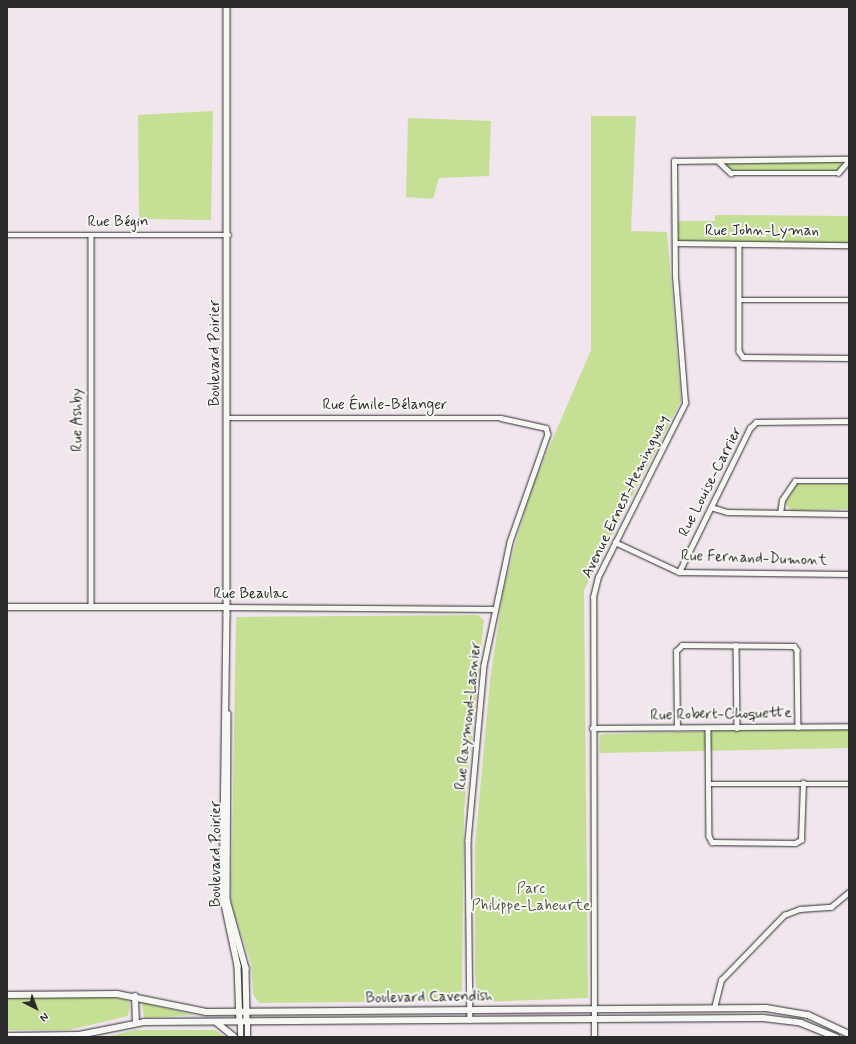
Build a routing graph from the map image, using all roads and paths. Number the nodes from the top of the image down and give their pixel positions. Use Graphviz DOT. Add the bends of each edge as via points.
graph roads {
  1 [pos="228,7"];
  2 [pos="849,159"];
  3 [pos="718,161"];
  4 [pos="7,235"];
  5 [pos="91,235"];
  6 [pos="228,235"];
  7 [pos="676,243"];
  8 [pos="739,244"];
  9 [pos="849,245"];
  10 [pos="739,300"];
  11 [pos="849,300"];
  12 [pos="849,358"];
  13 [pos="228,418"];
  14 [pos="849,421"];
  15 [pos="543,425"];
  16 [pos="849,481"];
  17 [pos="711,506"];
  18 [pos="780,513"];
  19 [pos="849,514"];
  20 [pos="615,542"];
  21 [pos="679,572"];
  22 [pos="849,574"];
  23 [pos="92,606"];
  24 [pos="7,607"];
  25 [pos="227,607"];
  26 [pos="494,609"];
  27 [pos="736,645"];
  28 [pos="226,692"];
  29 [pos="849,726"];
  30 [pos="798,727"];
  31 [pos="592,728"];
  32 [pos="677,728"];
  33 [pos="708,728"];
  34 [pos="737,728"];
  35 [pos="803,783"];
  36 [pos="709,784"];
  37 [pos="849,784"];
  38 [pos="849,892"];
  39 [pos="7,995"];
  40 [pos="135,996"];
  41 [pos="714,1008"];
  42 [pos="470,1010"];
  43 [pos="594,1010"];
  44 [pos="240,1012"];
  45 [pos="247,1012"];
  46 [pos="360,1012"];
  47 [pos="594,1019"];
  48 [pos="470,1020"];
  49 [pos="136,1022"];
  50 [pos="216,1022"];
  51 [pos="244,1022"];
  52 [pos="360,1022"];
  53 [pos="849,1034"];
  54 [pos="7,1036"];
  55 [pos="234,1037"];
  56 [pos="240,1037"];
  57 [pos="247,1037"];
  58 [pos="594,1037"];
  59 [pos="836,1037"];
  1 -- 6 [label="street, Boulevard Poirier"];
  2 -- 3 [label="street"];
  2 -- 3 [label="street" via="838,173 731,173"];
  3 -- 7 [label="street, Avenue Ernest-Hemingway" via="674,161"];
  4 -- 5 [label="street, Rue Bégin"];
  5 -- 6 [label="street, Rue Bégin"];
  5 -- 23 [label="street, Rue Ashby"];
  6 -- 13 [label="street, Boulevard Poirier"];
  7 -- 8 [label="street, Rue John-Lyman"];
  7 -- 20 [label="street, Avenue Ernest-Hemingway" via="675,277 685,403"];
  8 -- 9 [label="street, Rue John-Lyman"];
  8 -- 10 [label="street"];
  10 -- 11 [label="street"];
  10 -- 12 [label="street" via="738,352 742,357"];
  13 -- 15 [label="street, Rue Émile-Bélanger" via="501,418"];
  13 -- 25 [label="street, Boulevard Poirier"];
  14 -- 17 [label="street, Rue Louise-Carrier" via="756,422"];
  15 -- 26 [label="street, Rue Raymond-Lasnier" via="548,434 523,500"];
  16 -- 18 [label="street" via="795,481 782,500"];
  17 -- 18 [label="street" via="727,512"];
  17 -- 21 [label="street, Rue Louise-Carrier"];
  18 -- 19 [label="street"];
  20 -- 21 [label="street, Rue Fernand-Dumont"];
  20 -- 31 [label="street, Avenue Ernest-Hemingway" via="598,577 593,597"];
  21 -- 22 [label="street, Rue Fernand-Dumont"];
  23 -- 24 [label="street, Rue Beaulac"];
  23 -- 25 [label="street, Rue Beaulac"];
  25 -- 26 [label="street, Rue Beaulac"];
  25 -- 28 [label="street, Boulevard Poirier"];
  26 -- 42 [label="street, Rue Raymond-Lasnier" via="484,665 468,840"];
  27 -- 30 [label="street" via="790,644 797,650"];
  27 -- 32 [label="street" via="678,646"];
  27 -- 34 [label="street"];
  28 -- 44 [label="street, Boulevard Poirier" via="223,900 238,966"];
  28 -- 45 [label="street, Boulevard Poirier" via="227,896 246,968"];
  29 -- 30 [label="street, Rue Robert-Choquette"];
  30 -- 34 [label="street, Rue Robert-Choquette"];
  31 -- 32 [label="street, Rue Robert-Choquette"];
  31 -- 43 [label="street, Avenue Ernest-Hemingway"];
  32 -- 33 [label="street, Rue Robert-Choquette"];
  33 -- 34 [label="street, Rue Robert-Choquette"];
  33 -- 36 [label="street"];
  35 -- 36 [label="street"];
  35 -- 36 [label="street" via="804,835 795,843 712,842 709,836"];
  35 -- 37 [label="street"];
  38 -- 41 [label="street" via="831,908 800,908 784,915 721,980"];
  39 -- 40 [label="main road, Boulevard Cavendish"];
  40 -- 44 [label="main road, Boulevard Cavendish" via="196,1011"];
  40 -- 49 [label="main road"];
  41 -- 43 [label="main road, Boulevard Cavendish"];
  41 -- 53 [label="main road, Boulevard Cavendish" via="791,1011 823,1020"];
  42 -- 43 [label="main road, Boulevard Cavendish"];
  42 -- 46 [label="main road, Boulevard Cavendish"];
  42 -- 48 [label="street, Rue Raymond-Lasnier"];
  43 -- 47 [label="street, Avenue Ernest-Hemingway"];
  44 -- 45 [label="main road, Boulevard Cavendish"];
  44 -- 51 [label="street, Boulevard Poirier"];
  45 -- 46 [label="main road, Boulevard Cavendish"];
  45 -- 51 [label="street, Boulevard Poirier"];
  46 -- 52 [label="main road"];
  47 -- 48 [label="main road, Boulevard Cavendish"];
  47 -- 58 [label="street, Avenue Ernest-Hemingway"];
  47 -- 59 [label="main road, Boulevard Cavendish" via="780,1019 814,1026"];
  48 -- 52 [label="main road, Boulevard Cavendish"];
  49 -- 50 [label="main road, Boulevard Cavendish"];
  49 -- 54 [label="main road, Boulevard Cavendish" via="79,1035"];
  50 -- 51 [label="main road, Boulevard Cavendish"];
  50 -- 55 [label="main road"];
  51 -- 52 [label="main road, Boulevard Cavendish"];
  51 -- 56 [label="street, Boulevard Poirier"];
  51 -- 57 [label="street, Boulevard Poirier"];
}
